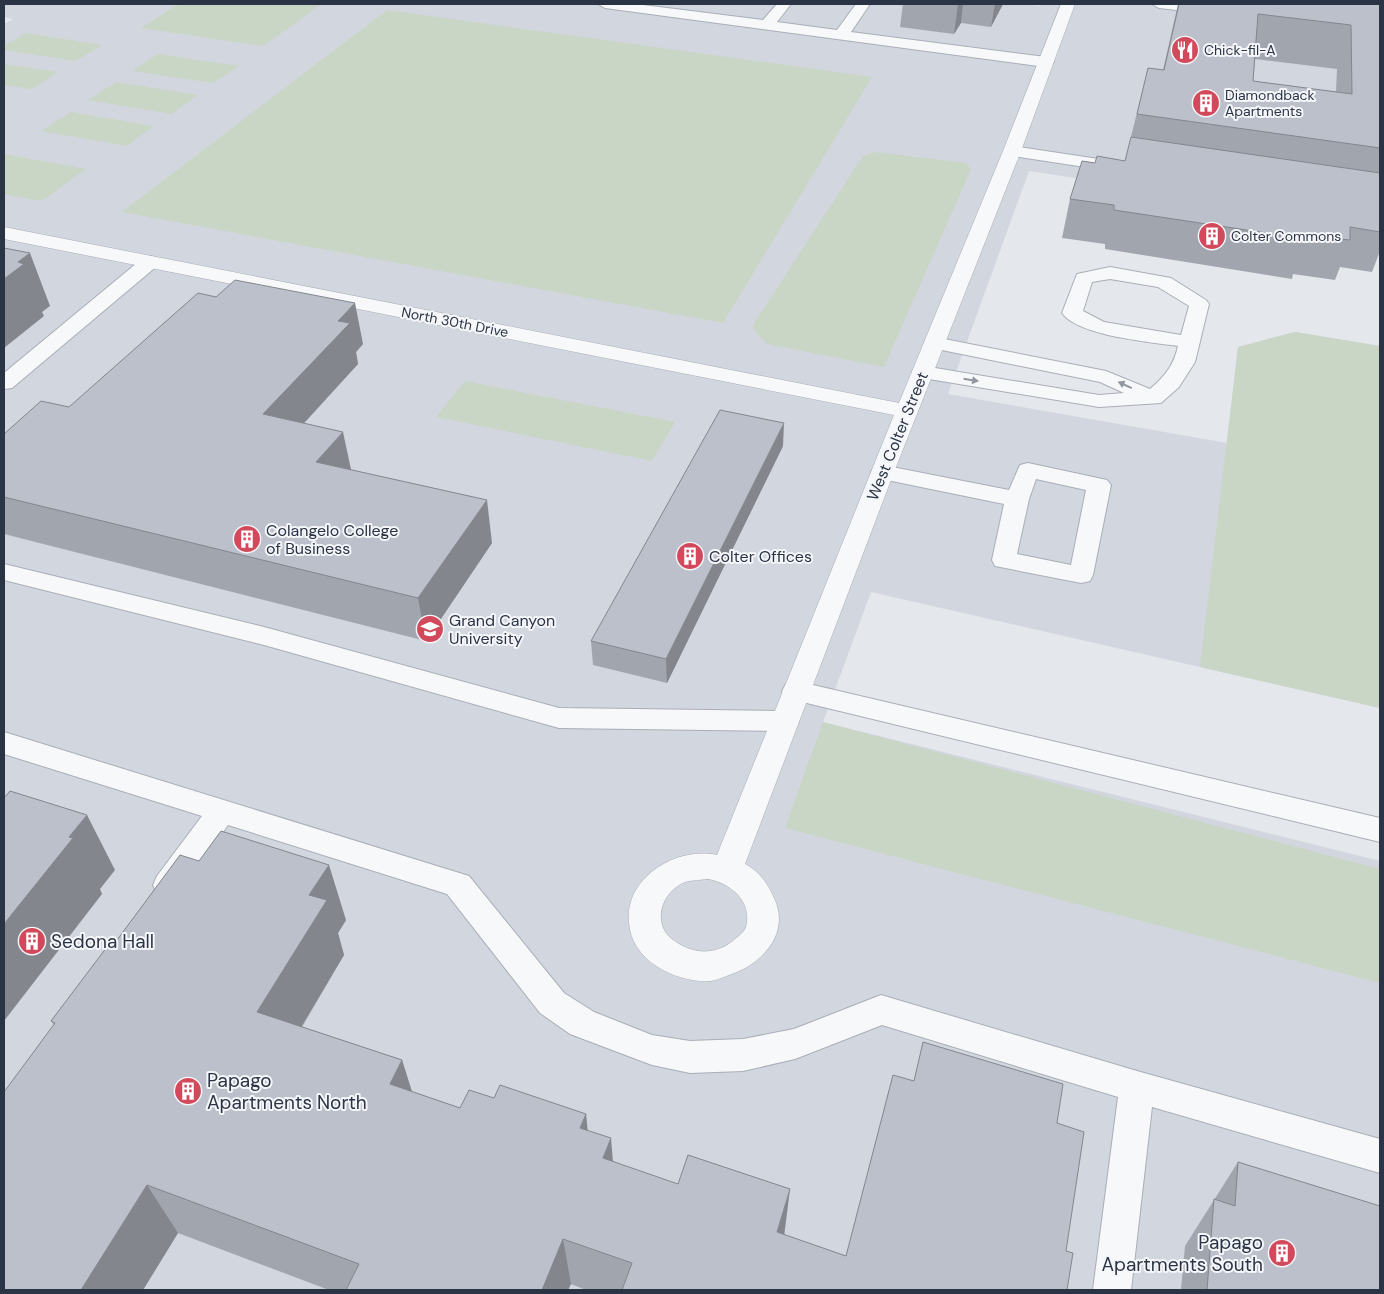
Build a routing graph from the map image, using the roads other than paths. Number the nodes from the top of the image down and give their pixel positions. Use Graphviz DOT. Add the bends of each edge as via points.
graph roads {
  1 [pos="611,4"];
  2 [pos="784,4"];
  3 [pos="863,4"];
  4 [pos="1068,4"];
  5 [pos="1159,4"];
  6 [pos="1226,12"];
  7 [pos="767,25"];
  8 [pos="841,35"];
  9 [pos="1046,62"];
  10 [pos="1012,151"];
  11 [pos="1136,170"];
  12 [pos="4,233"];
  13 [pos="150,262"];
  14 [pos="1189,342"];
  15 [pos="934,343"];
  16 [pos="923,372"];
  17 [pos="4,383"];
  18 [pos="1153,398"];
  19 [pos="907,412"];
  20 [pos="882,472"];
  21 [pos="1016,498"];
  22 [pos="4,572"];
  23 [pos="796,691"];
  24 [pos="785,721"];
  25 [pos="4,743"];
  26 [pos="222,811"];
  27 [pos="1380,830"];
  28 [pos="727,870"];
  29 [pos="150,909"];
  30 [pos="1137,1087"];
  31 [pos="1380,1156"];
  32 [pos="1112,1290"];
  1 -- 7 [label="lane"];
  2 -- 7 [label="lane"];
  3 -- 8 [label="lane"];
  4 -- 9 [label="street, West Colter Street"];
  5 -- 6 [label="lane"];
  7 -- 8 [label="lane"];
  8 -- 9 [label="lane"];
  9 -- 10 [label="street, West Colter Street"];
  10 -- 11 [label="lane"];
  10 -- 15 [label="street, West Colter Street"];
  12 -- 13 [label="street, North 30th Drive"];
  13 -- 17 [label="lane"];
  13 -- 19 [label="street, North 30th Drive"];
  14 -- 14 [label="lane" via="1199,304 1164,282 1110,273 1084,278 1072,313 1098,327"];
  14 -- 18 [label="lane" via="1185,362 1171,382"];
  15 -- 16 [label="street, West Colter Street"];
  18 -- 15 [label="lane, one-way" via="1106,377"];
  16 -- 18 [label="lane, one-way" via="1099,401"];
  16 -- 19 [label="street, West Colter Street"];
  19 -- 20 [label="street, West Colter Street"];
  20 -- 21 [label="lane"];
  20 -- 23 [label="street, West Colter Street"];
  21 -- 21 [label="lane" via="1028,470 1099,485 1081,575 1004,560"];
  22 -- 24 [label="lane" via="264,636 559,718"];
  23 -- 24 [label="street, West Colter Street"];
  23 -- 27 [label="lane"];
  24 -- 28 [label="street, West Colter Street"];
  25 -- 26 [label="lane"];
  26 -- 29 [label="lane"];
  26 -- 30 [label="lane" via="458,885 552,1003 582,1023 652,1050 690,1058 743,1055 796,1044 882,1010"];
  30 -- 31 [label="lane"];
  30 -- 32 [label="lane"];
}
